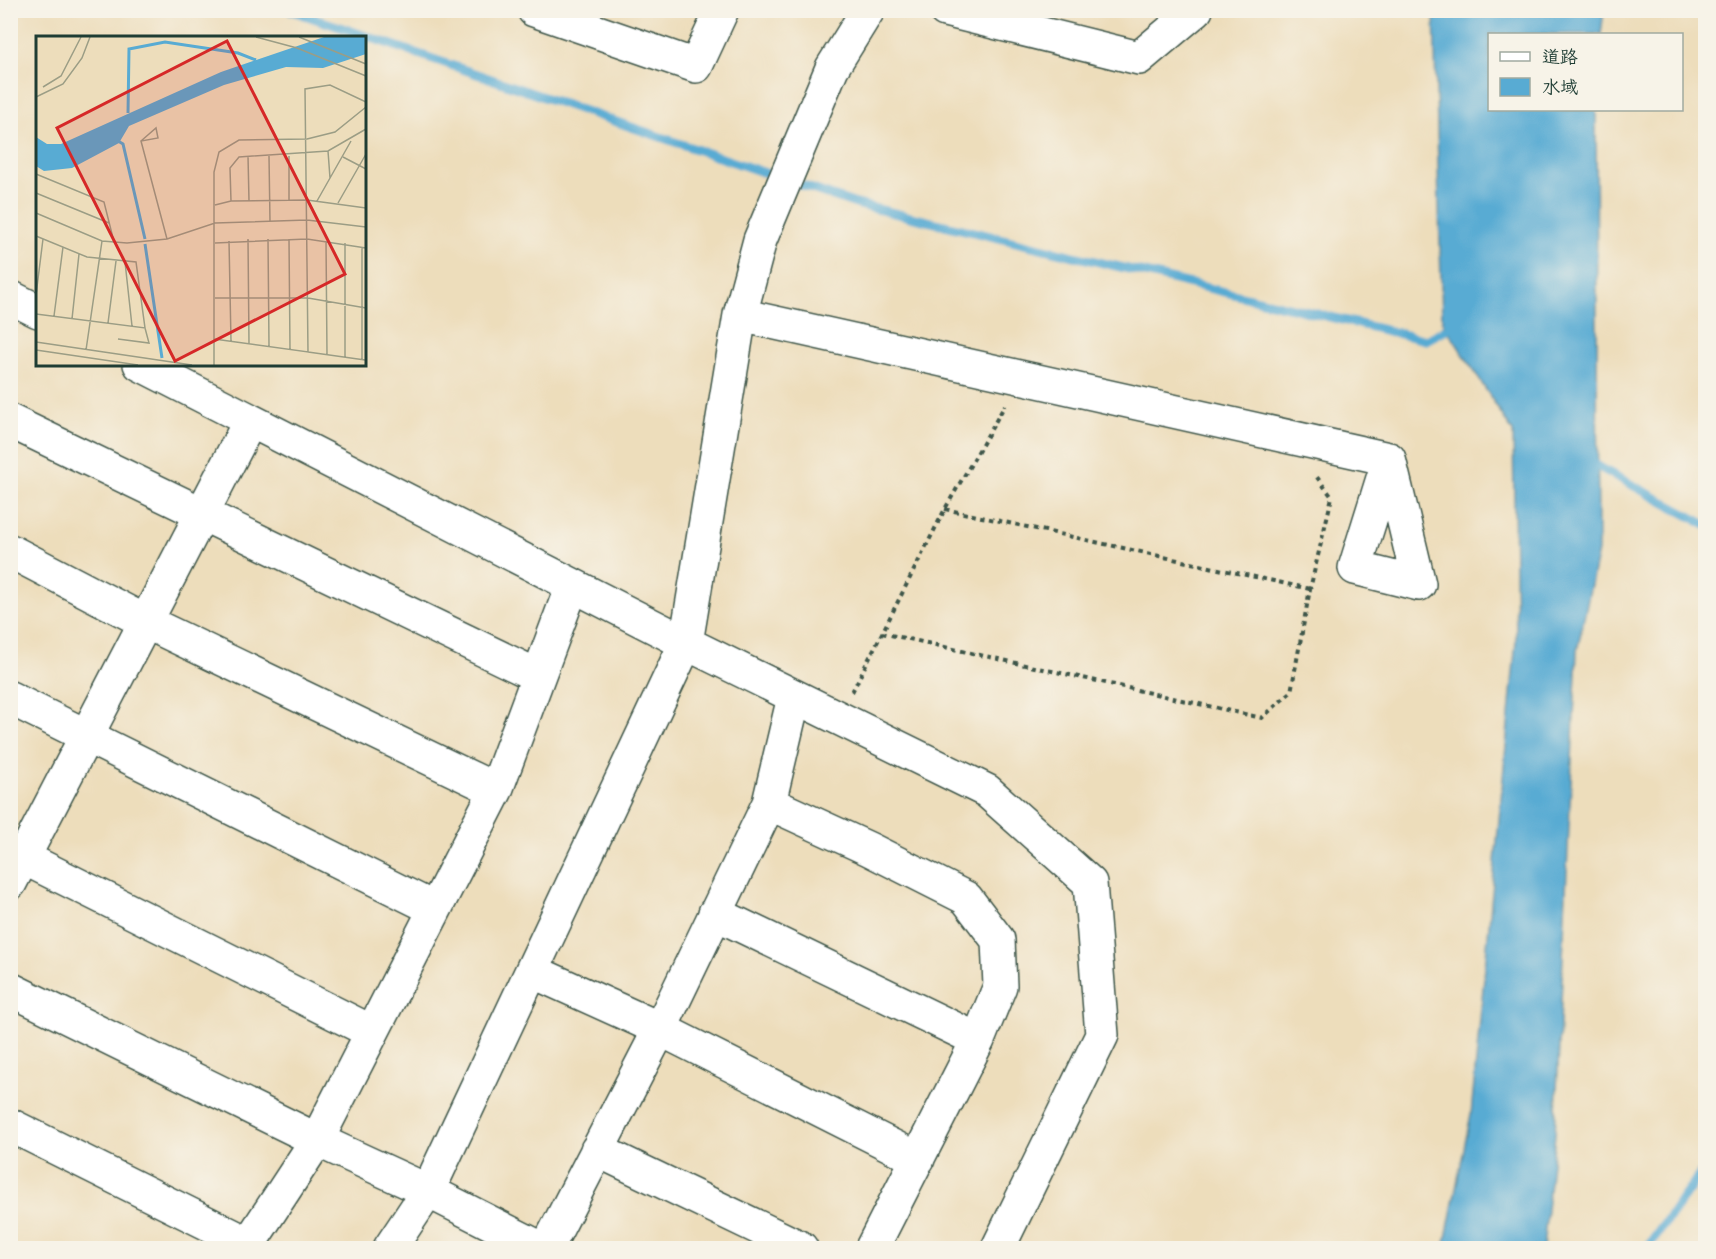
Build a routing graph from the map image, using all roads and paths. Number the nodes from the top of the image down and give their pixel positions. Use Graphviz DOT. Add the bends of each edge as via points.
graph roads {
  1 [pos="534,10"];
  2 [pos="722,10"];
  3 [pos="868,10"];
  4 [pos="945,10"];
  5 [pos="1196,10"];
  6 [pos="1013,18"];
  7 [pos="10,297"];
  8 [pos="36,310"];
  9 [pos="740,315"];
  10 [pos="144,366"];
  11 [pos="1010,395"];
  12 [pos="10,421"];
  13 [pos="250,421"];
  14 [pos="1389,459"];
  15 [pos="1311,470"];
  16 [pos="945,509"];
  17 [pos="201,515"];
  18 [pos="10,551"];
  19 [pos="572,586"];
  20 [pos="1310,589"];
  21 [pos="146,622"];
  22 [pos="882,633"];
  23 [pos="686,644"];
  24 [pos="538,676"];
  25 [pos="10,698"];
  26 [pos="794,698"];
  27 [pos="838,719"];
  28 [pos="87,736"];
  29 [pos="496,790"];
  30 [pos="769,803"];
  31 [pos="15,863"];
  32 [pos="435,909"];
  33 [pos="716,913"];
  34 [pos="532,971"];
  35 [pos="10,989"];
  36 [pos="660,1029"];
  37 [pos="372,1032"];
  38 [pos="978,1040"];
  39 [pos="10,1125"];
  40 [pos="317,1140"];
  41 [pos="597,1150"];
  42 [pos="918,1159"];
  43 [pos="428,1191"];
  44 [pos="247,1246"];
  45 [pos="390,1248"];
  46 [pos="540,1248"];
  47 [pos="547,1248"];
  48 [pos="801,1248"];
  49 [pos="872,1248"];
  50 [pos="998,1248"];
  1 -- 2 [label="street" via="696,66"];
  3 -- 9 [label="street" via="832,68 813,113 760,240"];
  4 -- 6 [label="street"];
  5 -- 6 [label="street" via="1139,58"];
  7 -- 8 [label="street"];
  9 -- 14 [label="street"];
  9 -- 23 [label="street"];
  10 -- 13 [label="street"];
  11 -- 16 [label="path"];
  12 -- 17 [label="street"];
  13 -- 17 [label="street"];
  13 -- 19 [label="street"];
  15 -- 20 [label="path" via="1332,496"];
  16 -- 20 [label="path"];
  16 -- 22 [label="path"];
  17 -- 21 [label="street"];
  17 -- 24 [label="street"];
  18 -- 21 [label="street"];
  19 -- 23 [label="street"];
  19 -- 24 [label="street"];
  20 -- 22 [label="path" via="1291,692 1262,718"];
  21 -- 28 [label="street"];
  21 -- 29 [label="street"];
  22 -- 27 [label="path"];
  23 -- 26 [label="street"];
  23 -- 34 [label="street"];
  24 -- 29 [label="street"];
  25 -- 28 [label="street"];
  26 -- 27 [label="street"];
  26 -- 30 [label="street"];
  27 -- 50 [label="street" via="987,791 1090,883 1102,1035"];
  28 -- 31 [label="street"];
  28 -- 32 [label="street"];
  29 -- 32 [label="street"];
  30 -- 33 [label="street"];
  30 -- 38 [label="street" via="966,898 998,940 1000,986"];
  31 -- 37 [label="street"];
  32 -- 37 [label="street"];
  33 -- 36 [label="street"];
  33 -- 38 [label="street"];
  34 -- 36 [label="street"];
  34 -- 43 [label="street"];
  35 -- 40 [label="street"];
  36 -- 41 [label="street"];
  36 -- 42 [label="street"];
  37 -- 40 [label="street"];
  38 -- 42 [label="street"];
  39 -- 44 [label="street"];
  40 -- 43 [label="street"];
  40 -- 44 [label="street"];
  41 -- 47 [label="street"];
  41 -- 48 [label="street"];
  42 -- 49 [label="street"];
  43 -- 45 [label="street"];
  43 -- 46 [label="street"];
}
